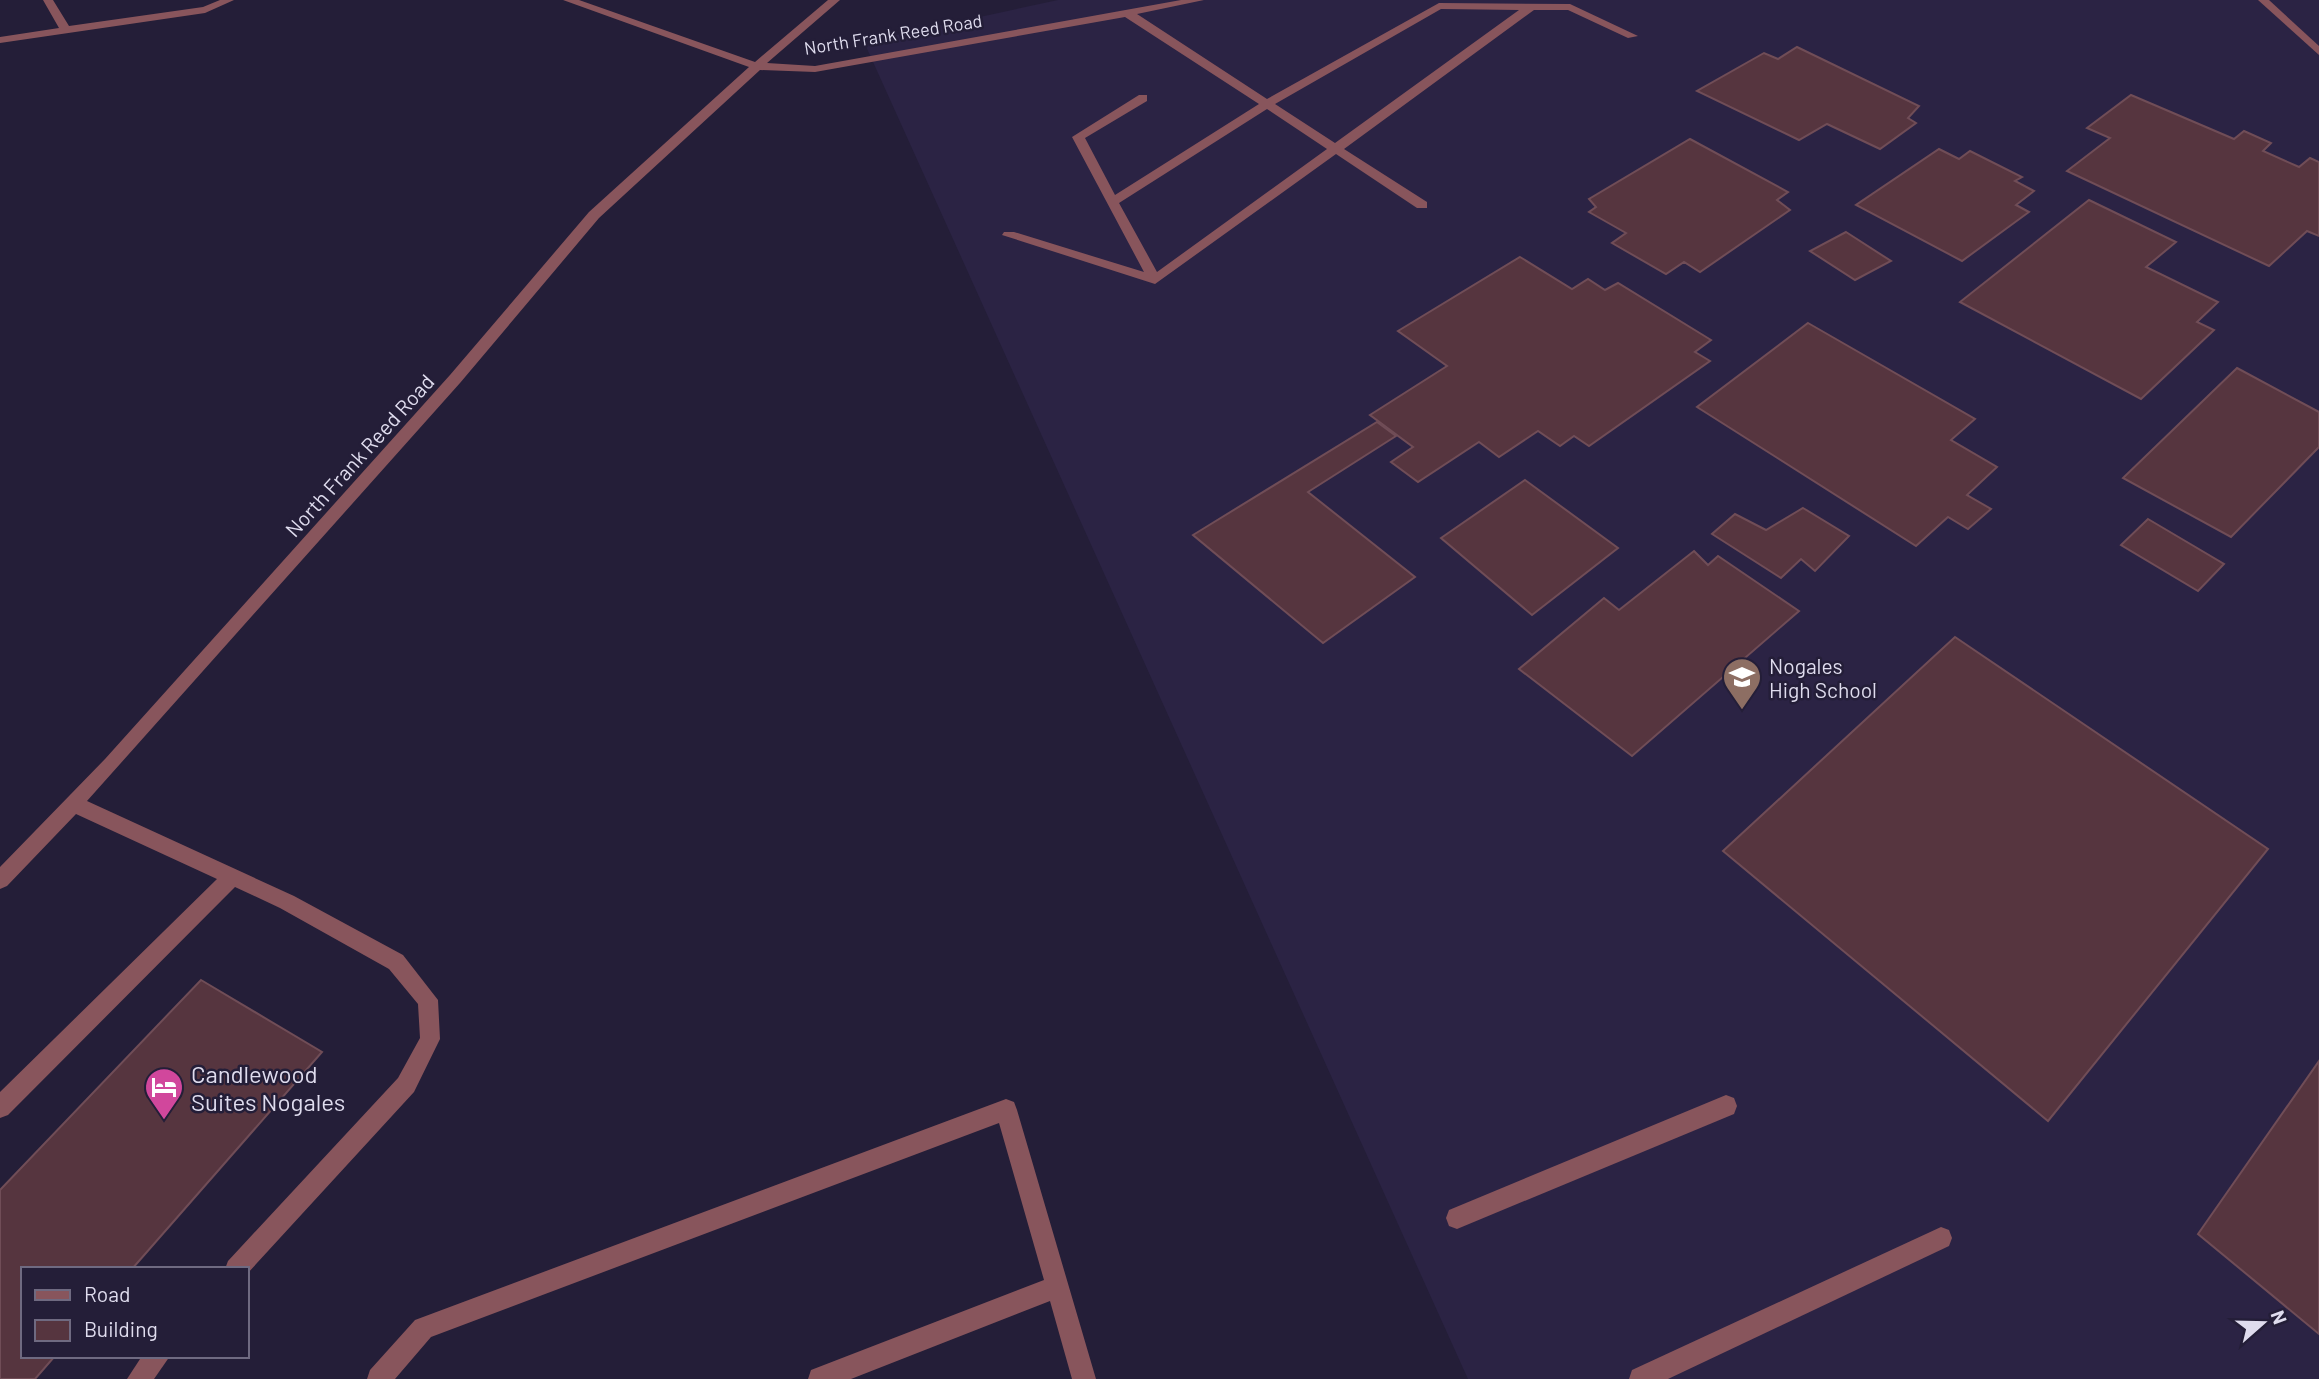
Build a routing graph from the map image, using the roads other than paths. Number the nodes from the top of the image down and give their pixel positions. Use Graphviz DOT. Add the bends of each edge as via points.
graph roads {
  1 [pos="48,0"];
  2 [pos="229,0"];
  3 [pos="568,0"];
  4 [pos="835,0"];
  5 [pos="1199,0"];
  6 [pos="2263,0"];
  7 [pos="1532,6"];
  8 [pos="1127,13"];
  9 [pos="66,30"];
  10 [pos="1632,36"];
  11 [pos="0,40"];
  12 [pos="2319,52"];
  13 [pos="757,66"];
  14 [pos="1143,98"];
  15 [pos="1267,104"];
  16 [pos="1336,149"];
  17 [pos="1112,202"];
  18 [pos="1422,205"];
  19 [pos="1009,235"];
  20 [pos="1155,280"];
  21 [pos="74,804"];
  22 [pos="232,877"];
  23 [pos="0,880"];
  24 [pos="1726,1106"];
  25 [pos="0,1107"];
  26 [pos="1457,1218"];
  27 [pos="1941,1238"];
  28 [pos="238,1267"];
  29 [pos="1057,1287"];
  30 [pos="156,1358"];
  31 [pos="139,1379"];
  32 [pos="379,1379"];
  33 [pos="820,1379"];
  34 [pos="1084,1379"];
  35 [pos="1641,1379"];
  1 -- 9 [label="street"];
  2 -- 9 [label="street" via="205,9"];
  3 -- 13 [label="street"];
  4 -- 13 [label="street, North Frank Reed Road"];
  5 -- 8 [label="street, North Frank Reed Road"];
  6 -- 12 [label="street"];
  7 -- 10 [label="street" via="1570,7"];
  7 -- 15 [label="street" via="1439,6"];
  7 -- 16 [label="street"];
  8 -- 13 [label="street, North Frank Reed Road" via="815,69"];
  8 -- 15 [label="street"];
  9 -- 11 [label="street"];
  13 -- 21 [label="street, North Frank Reed Road" via="594,215 446,390"];
  14 -- 17 [label="street" via="1079,137"];
  15 -- 16 [label="street"];
  15 -- 17 [label="street"];
  16 -- 18 [label="street"];
  16 -- 20 [label="street"];
  17 -- 20 [label="street"];
  19 -- 20 [label="street"];
  21 -- 22 [label="street"];
  21 -- 23 [label="street, North Frank Reed Road"];
  22 -- 25 [label="street"];
  22 -- 28 [label="street" via="396,962 428,1000 430,1039 406,1084"];
  24 -- 26 [label="street"];
  27 -- 35 [label="street"];
  29 -- 32 [label="street" via="1006,1110 423,1328"];
  29 -- 33 [label="street"];
  29 -- 34 [label="street"];
  30 -- 31 [label="street"];
}
